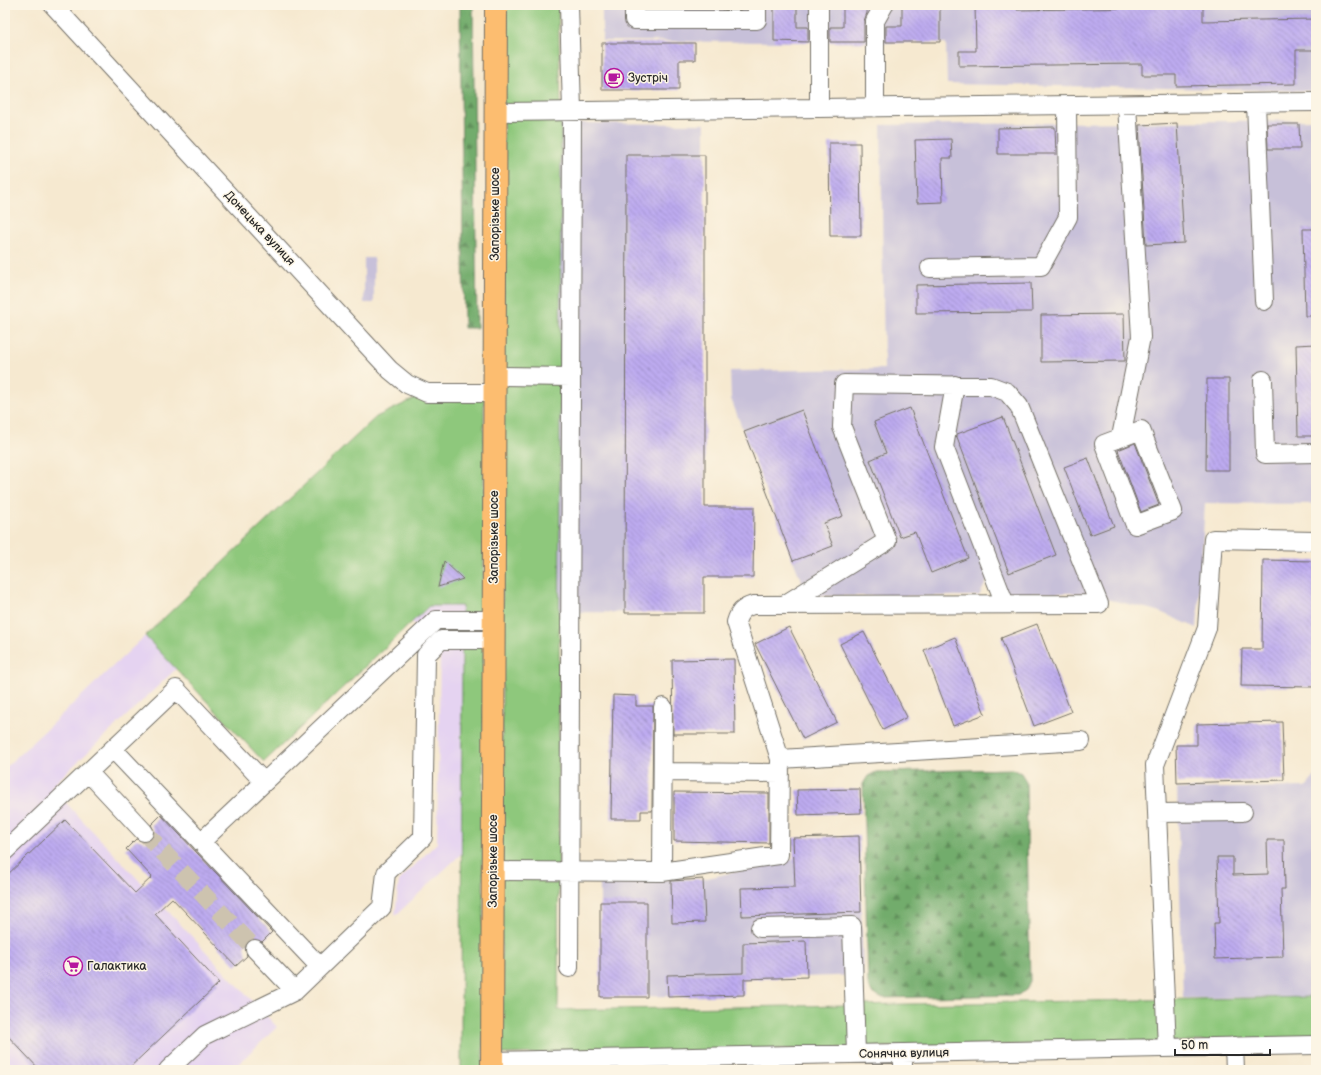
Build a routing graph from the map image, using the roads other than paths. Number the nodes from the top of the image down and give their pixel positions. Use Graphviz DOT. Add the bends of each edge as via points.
graph roads {
  1 [pos="53,5"];
  2 [pos="496,5"];
  3 [pos="569,5"];
  4 [pos="634,5"];
  5 [pos="757,5"];
  6 [pos="819,5"];
  7 [pos="884,5"];
  8 [pos="1316,102"];
  9 [pos="1256,103"];
  10 [pos="1128,104"];
  11 [pos="1067,105"];
  12 [pos="819,108"];
  13 [pos="874,108"];
  14 [pos="572,111"];
  15 [pos="496,112"];
  16 [pos="930,268"];
  17 [pos="1264,301"];
  18 [pos="571,377"];
  19 [pos="1263,380"];
  20 [pos="495,385"];
  21 [pos="955,385"];
  22 [pos="1121,437"];
  23 [pos="1316,453"];
  24 [pos="1316,541"];
  25 [pos="1005,604"];
  26 [pos="784,605"];
  27 [pos="494,630"];
  28 [pos="413,642"];
  29 [pos="426,655"];
  30 [pos="664,707"];
  31 [pos="1081,741"];
  32 [pos="113,749"];
  33 [pos="780,766"];
  34 [pos="88,772"];
  35 [pos="663,772"];
  36 [pos="264,782"];
  37 [pos="1243,812"];
  38 [pos="1157,813"];
  39 [pos="144,832"];
  40 [pos="201,842"];
  41 [pos="5,851"];
  42 [pos="493,871"];
  43 [pos="570,872"];
  44 [pos="662,872"];
  45 [pos="760,928"];
  46 [pos="254,949"];
  47 [pos="320,967"];
  48 [pos="569,968"];
  49 [pos="295,991"];
  50 [pos="1316,1045"];
  51 [pos="1234,1046"];
  52 [pos="1167,1048"];
  53 [pos="856,1054"];
  54 [pos="903,1061"];
  55 [pos="492,1065"];
  56 [pos="168,1070"];
  57 [pos="1235,1070"];
  1 -- 20 [label="street, Донецька вулиця" via="390,370 407,384 427,393"];
  2 -- 15 [label="main road, Запорізьке шосе"];
  3 -- 14 [label="street"];
  4 -- 5 [label="street" via="634,20 757,20"];
  6 -- 12 [label="street"];
  7 -- 13 [label="street" via="875,21"];
  8 -- 9 [label="street"];
  9 -- 10 [label="street"];
  9 -- 17 [label="street"];
  10 -- 11 [label="street"];
  10 -- 22 [label="street" via="1141,337"];
  11 -- 13 [label="street"];
  11 -- 16 [label="street" via="1068,217 1040,266"];
  12 -- 13 [label="street"];
  12 -- 14 [label="street"];
  14 -- 15 [label="street"];
  14 -- 18 [label="street"];
  15 -- 20 [label="main road, Запорізьке шосе"];
  18 -- 20 [label="street, Донецька вулиця"];
  18 -- 43 [label="street"];
  19 -- 23 [label="street" via="1264,454"];
  20 -- 27 [label="main road, Запорізьке шосе"];
  21 -- 25 [label="street" via="944,446"];
  21 -- 25 [label="street" via="991,386 1008,392 1019,406 1099,604"];
  21 -- 26 [label="street" via="844,384 842,427 887,541"];
  22 -- 22 [label="street" via="1141,430 1173,511 1135,525 1104,444"];
  24 -- 38 [label="street" via="1213,539 1207,628 1155,765"];
  25 -- 26 [label="street"];
  26 -- 33 [label="street" via="753,605 745,608 736,622"];
  27 -- 28 [label="street" via="436,620"];
  27 -- 29 [label="street" via="441,640"];
  27 -- 42 [label="main road, Запорізьке шосе"];
  28 -- 29 [label="street"];
  28 -- 36 [label="street"];
  29 -- 47 [label="street" via="423,837 386,873 382,907"];
  30 -- 35 [label="street"];
  31 -- 33 [label="street"];
  32 -- 34 [label="street"];
  32 -- 36 [label="street" via="176,689"];
  32 -- 40 [label="street"];
  33 -- 35 [label="street"];
  33 -- 44 [label="street" via="779,855"];
  34 -- 39 [label="street"];
  34 -- 41 [label="street"];
  35 -- 44 [label="street"];
  36 -- 40 [label="street"];
  37 -- 38 [label="street"];
  38 -- 52 [label="street"];
  40 -- 47 [label="street"];
  42 -- 43 [label="street"];
  42 -- 55 [label="main road, Запорізьке шосе"];
  43 -- 44 [label="street"];
  43 -- 48 [label="street"];
  45 -- 53 [label="street" via="852,926"];
  46 -- 49 [label="street"];
  47 -- 49 [label="street"];
  49 -- 56 [label="street" via="205,1035"];
  50 -- 51 [label="street, Сонячна вулиця"];
  51 -- 52 [label="street, Сонячна вулиця"];
  51 -- 57 [label="street"];
  52 -- 54 [label="street, Сонячна вулиця"];
  53 -- 54 [label="street, Сонячна вулиця"];
  53 -- 55 [label="street, Сонячна вулиця"];
}
